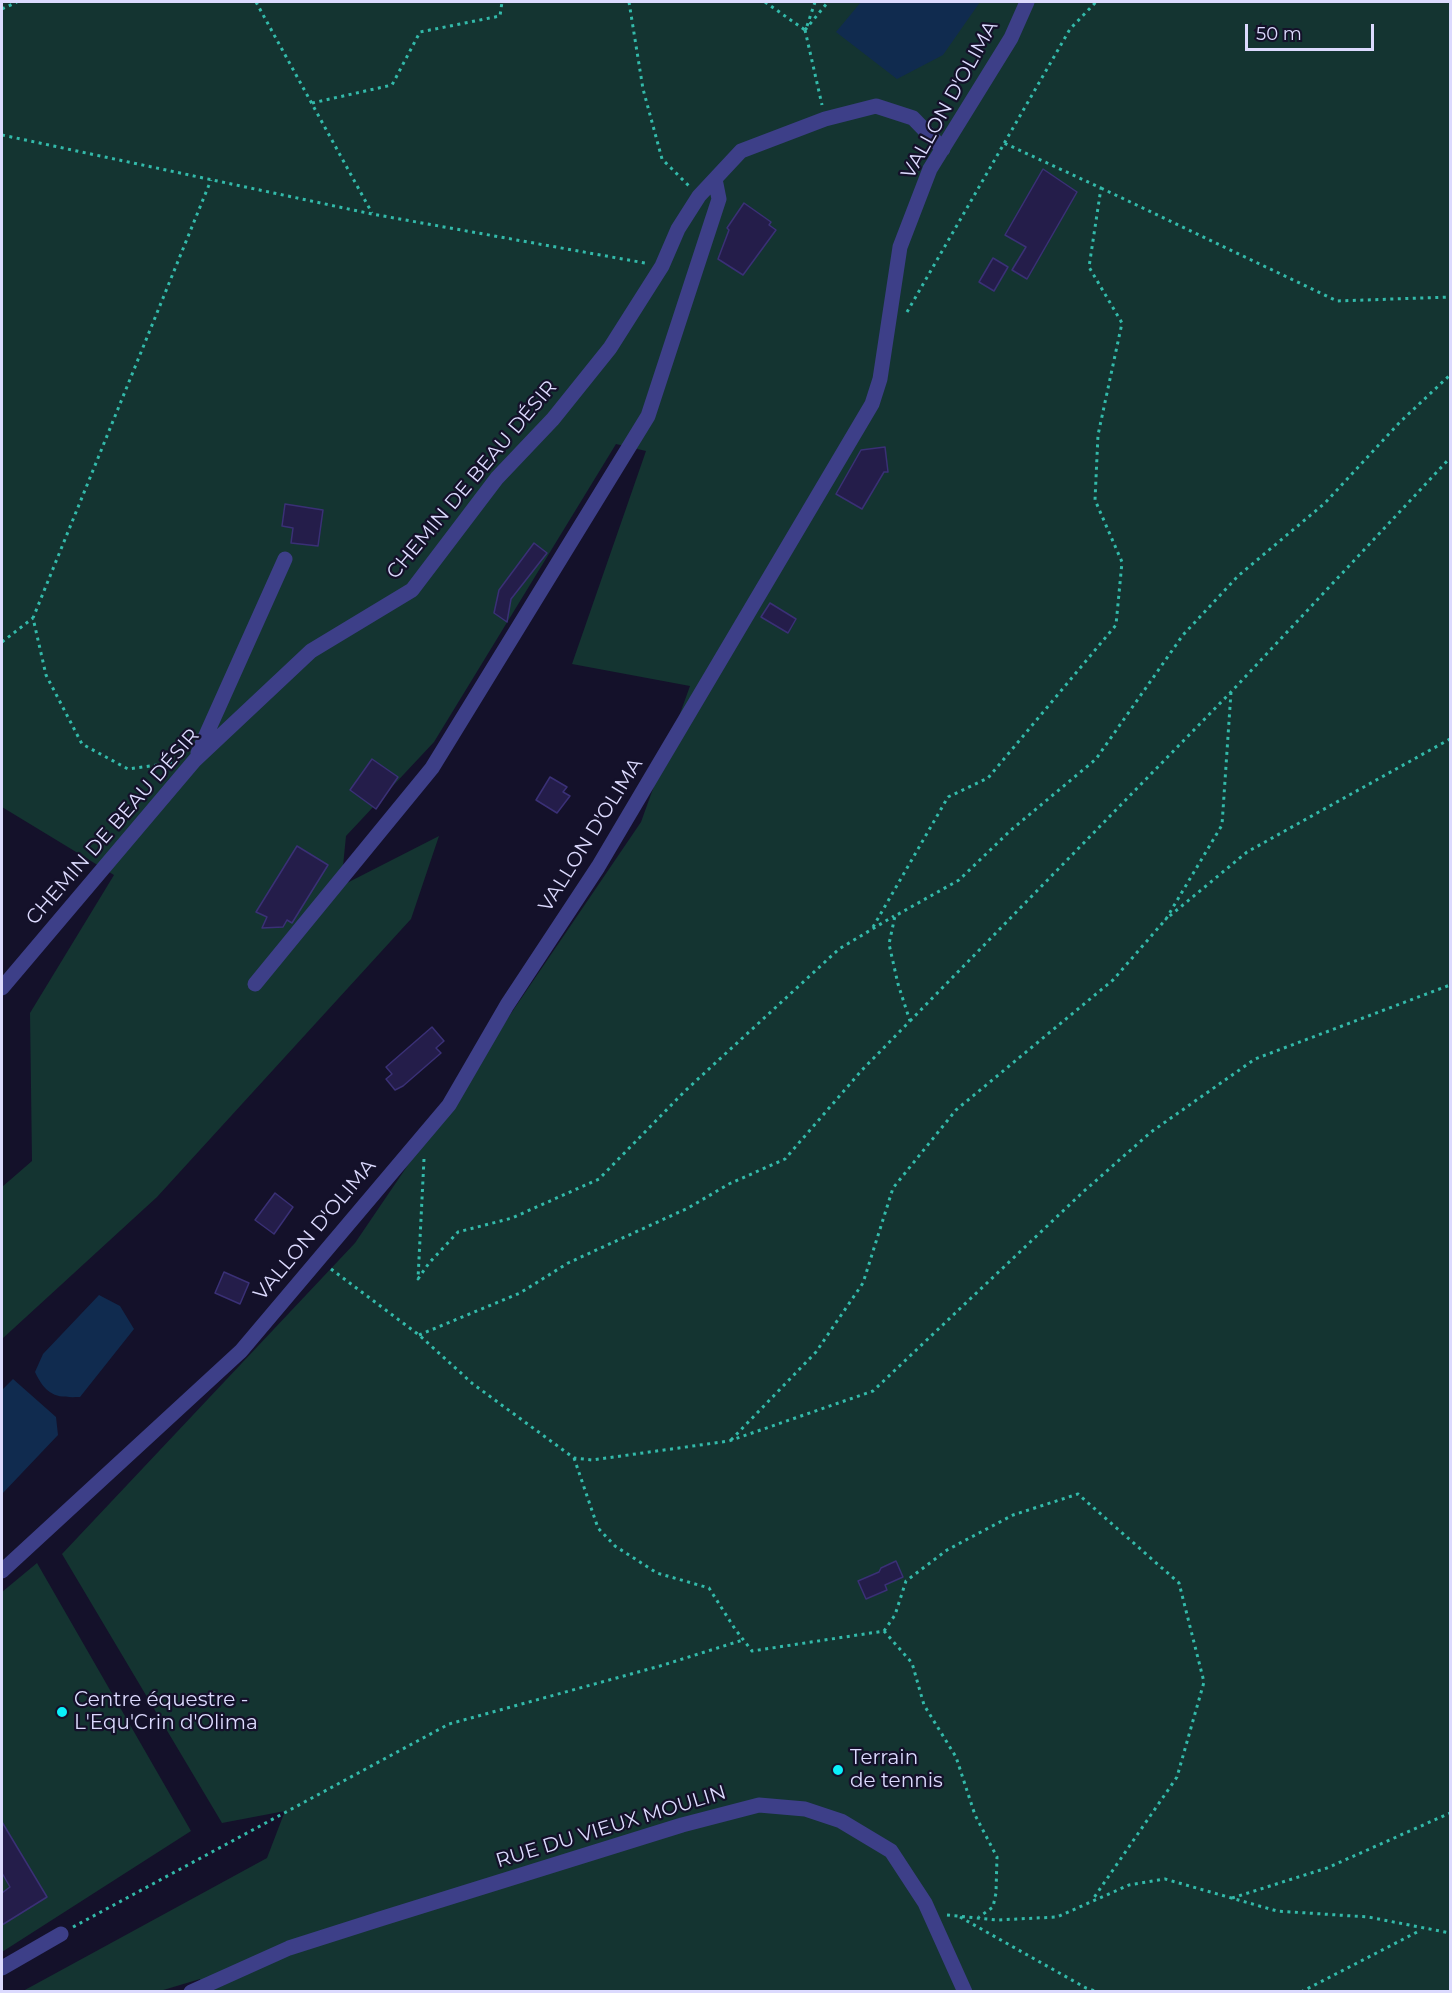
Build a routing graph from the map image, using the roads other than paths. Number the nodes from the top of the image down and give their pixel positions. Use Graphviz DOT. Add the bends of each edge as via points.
graph roads {
  1 [pos="1027,2"];
  2 [pos="943,149"];
  3 [pos="715,179"];
  4 [pos="285,559"];
  5 [pos="195,760"];
  6 [pos="255,984"];
  7 [pos="2,988"];
  8 [pos="2,1571"];
  9 [pos="61,1934"];
  10 [pos="2,1968"];
  11 [pos="191,1992"];
  12 [pos="965,1992"];
  1 -- 2 [label="street, VALLON D'OLIMA" via="1011,38"];
  2 -- 3 [label="street, CHEMIN DE BEAU DÉSIR" via="913,118 876,106 825,119 741,151"];
  2 -- 8 [label="street, VALLON D'OLIMA" via="930,170 900,247 872,404 598,867 507,1005 449,1105 241,1351"];
  3 -- 5 [label="street, CHEMIN DE BEAU DÉSIR" via="699,196 662,266 610,348 553,419 497,478 412,590 311,651"];
  3 -- 6 [label="street" via="718,199 648,416 432,768"];
  4 -- 5 [label="street"];
  5 -- 7 [label="street, CHEMIN DE BEAU DÉSIR"];
  9 -- 10 [label="street"];
  11 -- 12 [label="street, RUE DU VIEUX MOULIN" via="289,1948 759,1805 805,1809 841,1821 891,1851 925,1903"];
}
